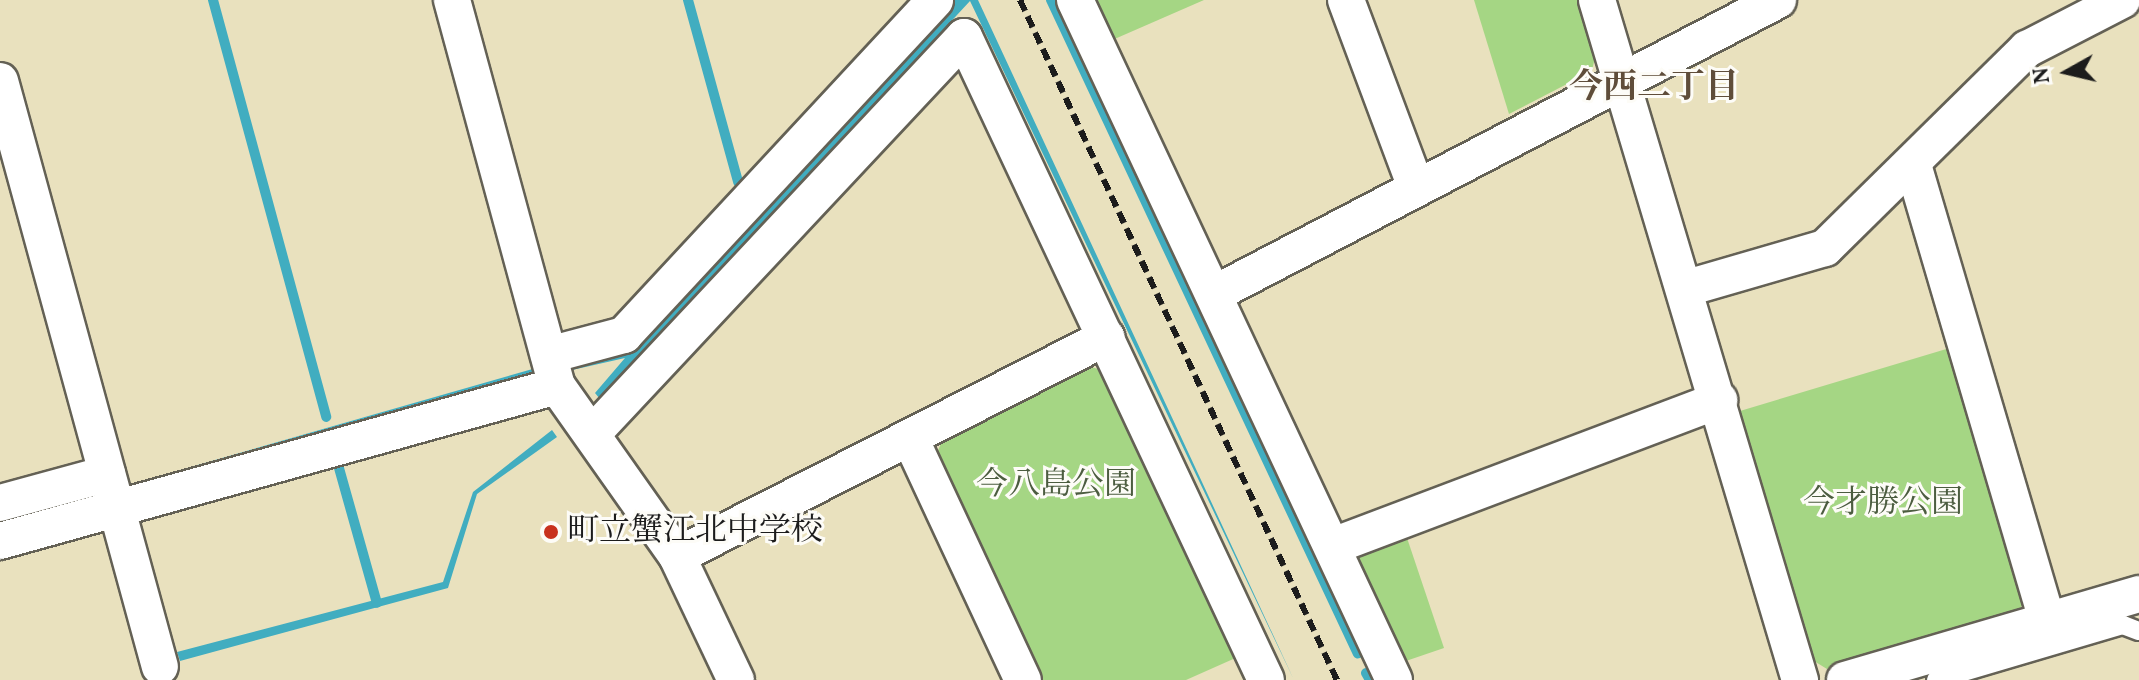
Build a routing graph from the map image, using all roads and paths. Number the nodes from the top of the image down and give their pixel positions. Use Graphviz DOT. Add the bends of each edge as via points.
graph roads {
  1 [pos="452,0"];
  2 [pos="935,0"];
  3 [pos="1075,0"];
  4 [pos="1346,0"];
  5 [pos="1597,0"];
  6 [pos="1778,0"];
  7 [pos="2122,0"];
  8 [pos="0,81"];
  9 [pos="1621,81"];
  10 [pos="1914,168"];
  11 [pos="1416,187"];
  12 [pos="1687,288"];
  13 [pos="1214,294"];
  14 [pos="1106,337"];
  15 [pos="553,371"];
  16 [pos="1719,400"];
  17 [pos="592,434"];
  18 [pos="910,438"];
  19 [pos="107,474"];
  20 [pos="0,503"];
  21 [pos="118,509"];
  22 [pos="0,541"];
  23 [pos="1333,546"];
  24 [pos="677,556"];
  25 [pos="2139,594"];
  26 [pos="2047,621"];
  27 [pos="2139,631"];
  28 [pos="160,667"];
  29 [pos="736,680"];
  30 [pos="1023,680"];
  31 [pos="1266,680"];
  32 [pos="1394,680"];
  33 [pos="1800,680"];
  34 [pos="1845,680"];
  35 [pos="1936,680"];
  1 -- 15 [label="street"];
  2 -- 15 [label="street" via="624,335"];
  3 -- 13 [label="street"];
  4 -- 11 [label="street"];
  5 -- 9 [label="street"];
  6 -- 9 [label="street"];
  7 -- 10 [label="street" via="2027,49"];
  8 -- 19 [label="street"];
  9 -- 11 [label="street"];
  9 -- 12 [label="street"];
  10 -- 12 [label="street" via="1825,248"];
  10 -- 26 [label="street"];
  11 -- 13 [label="street"];
  12 -- 16 [label="street"];
  13 -- 23 [label="street"];
  14 -- 17 [label="street" via="964,37"];
  14 -- 18 [label="street"];
  14 -- 31 [label="street"];
  15 -- 17 [label="street"];
  15 -- 21 [label="street"];
  16 -- 23 [label="street"];
  16 -- 33 [label="street"];
  17 -- 24 [label="street"];
  18 -- 24 [label="street"];
  18 -- 30 [label="street"];
  19 -- 20 [label="street"];
  19 -- 21 [label="street"];
  21 -- 22 [label="street"];
  21 -- 28 [label="street"];
  23 -- 32 [label="street"];
  24 -- 29 [label="street"];
  25 -- 26 [label="street"];
  26 -- 34 [label="street"];
  27 -- 35 [label="lane" via="2123,625"];
}
